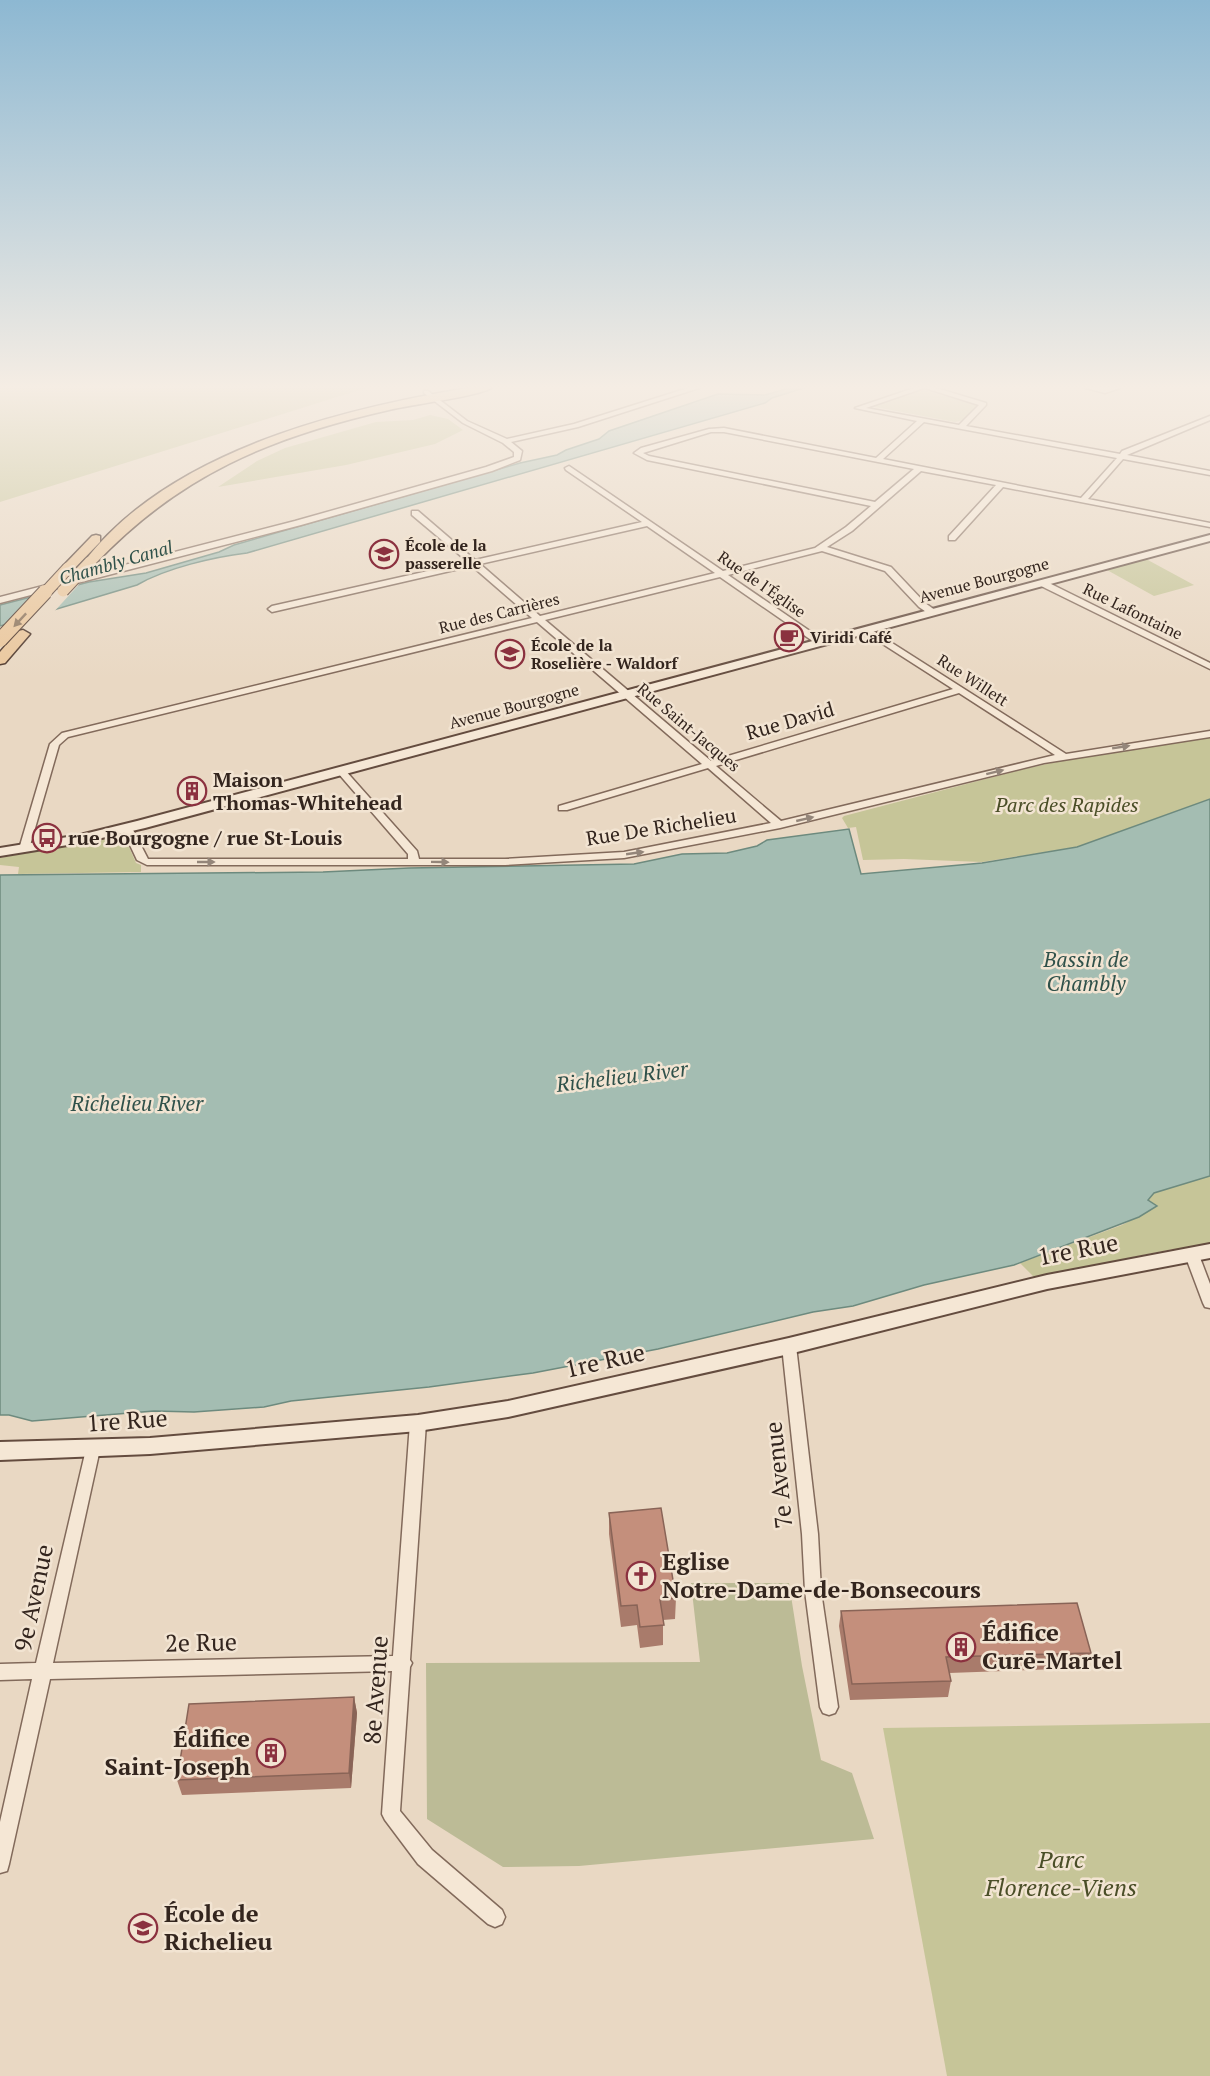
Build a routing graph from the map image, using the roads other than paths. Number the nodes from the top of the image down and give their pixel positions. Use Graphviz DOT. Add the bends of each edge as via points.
graph roads {
  1 [pos="164,485"];
  2 [pos="184,485"];
  3 [pos="432,485"];
  4 [pos="594,485"];
  5 [pos="779,485"];
  6 [pos="900,485"];
  7 [pos="1000,485"];
  8 [pos="1006,485"];
  9 [pos="1096,485"];
  10 [pos="1083,500"];
  11 [pos="877,505"];
  12 [pos="415,513"];
  13 [pos="650,523"];
  14 [pos="1210,525"];
  15 [pos="952,538"];
  16 [pos="1210,538"];
  17 [pos="822,548"];
  18 [pos="471,563"];
  19 [pos="722,574"];
  20 [pos="1042,583"];
  21 [pos="0,600"];
  22 [pos="272,609"];
  23 [pos="932,612"];
  24 [pos="537,619"];
  25 [pos="867,630"];
  26 [pos="0,640"];
  27 [pos="820,642"];
  28 [pos="0,660"];
  29 [pos="1210,666"];
  30 [pos="960,690"];
  31 [pos="626,694"];
  32 [pos="1210,734"];
  33 [pos="1063,756"];
  34 [pos="708,764"];
  35 [pos="341,771"];
  36 [pos="563,808"];
  37 [pos="780,825"];
  38 [pos="127,828"];
  39 [pos="24,849"];
  40 [pos="0,852"];
  41 [pos="414,861"];
  42 [pos="1201,1253"];
  43 [pos="1210,1303"];
  44 [pos="789,1346"];
  45 [pos="418,1423"];
  46 [pos="93,1449"];
  47 [pos="0,1451"];
  48 [pos="402,1663"];
  49 [pos="43,1671"];
  50 [pos="0,1672"];
  51 [pos="829,1707"];
  52 [pos="0,1864"];
  53 [pos="495,1917"];
  1 -- 26 [label="main road, one-way, bridge" via="127,510"];
  2 -- 28 [label="main road, bridge" via="158,500 123,529"];
  3 -- 21 [label="street"];
  4 -- 13 [label="street, Rue de l'Église"];
  5 -- 11 [label="street"];
  6 -- 11 [label="street, Rue des Carrières"];
  7 -- 15 [label="street"];
  8 -- 10 [label="street"];
  9 -- 10 [label="street"];
  10 -- 14 [label="street"];
  11 -- 17 [label="street, Rue des Carrières"];
  12 -- 18 [label="street, Rue Saint-Jacques"];
  13 -- 18 [label="street"];
  13 -- 19 [label="street, Rue de l'Église"];
  16 -- 20 [label="street, Avenue Bourgogne"];
  17 -- 19 [label="street, Rue des Carrières"];
  17 -- 23 [label="street" via="888,569"];
  18 -- 22 [label="street"];
  18 -- 24 [label="street, Rue Saint-Jacques"];
  19 -- 24 [label="street, Rue des Carrières"];
  19 -- 27 [label="street, Rue de l'Église"];
  20 -- 23 [label="street, Avenue Bourgogne"];
  20 -- 29 [label="street, Rue Lafontaine"];
  23 -- 25 [label="street, Avenue Bourgogne"];
  24 -- 31 [label="street, Rue Saint-Jacques"];
  24 -- 39 [label="street, Rue des Carrières" via="60,737"];
  25 -- 27 [label="street, Avenue Bourgogne"];
  25 -- 30 [label="street, Rue Willett"];
  27 -- 31 [label="street, Avenue Bourgogne"];
  30 -- 33 [label="street, Rue Willett"];
  30 -- 34 [label="street, Rue David"];
  31 -- 34 [label="street, Rue Saint-Jacques"];
  31 -- 35 [label="street, Avenue Bourgogne"];
  33 -- 32 [label="street, Rue De Richelieu, one-way"];
  37 -- 33 [label="street, Rue De Richelieu, one-way"];
  34 -- 36 [label="street, Rue David"];
  34 -- 37 [label="street, Rue Saint-Jacques"];
  35 -- 38 [label="street, Avenue Bourgogne"];
  35 -- 41 [label="street" via="413,853"];
  41 -- 37 [label="street, Rue De Richelieu, one-way" via="511,862 611,856"];
  38 -- 39 [label="street, Avenue Bourgogne"];
  38 -- 41 [label="street, Rue De Richelieu, one-way" via="142,860 147,862"];
  39 -- 40 [label="street, Avenue Bourgogne"];
  42 -- 43 [label="street"];
  42 -- 44 [label="street, 1re Rue" via="1047,1282"];
  44 -- 45 [label="street, 1re Rue" via="508,1409"];
  44 -- 51 [label="street, 7e Avenue" via="813,1591"];
  45 -- 46 [label="street, 1re Rue"];
  45 -- 48 [label="street, 8e Avenue"];
  46 -- 47 [label="street, 1re Rue"];
  46 -- 49 [label="street, 9e Avenue"];
  48 -- 49 [label="street, 2e Rue"];
  48 -- 53 [label="street, 8e Avenue" via="391,1814 425,1857"];
  49 -- 50 [label="street, 2e Rue"];
  49 -- 52 [label="street, 9e Avenue"];
}
